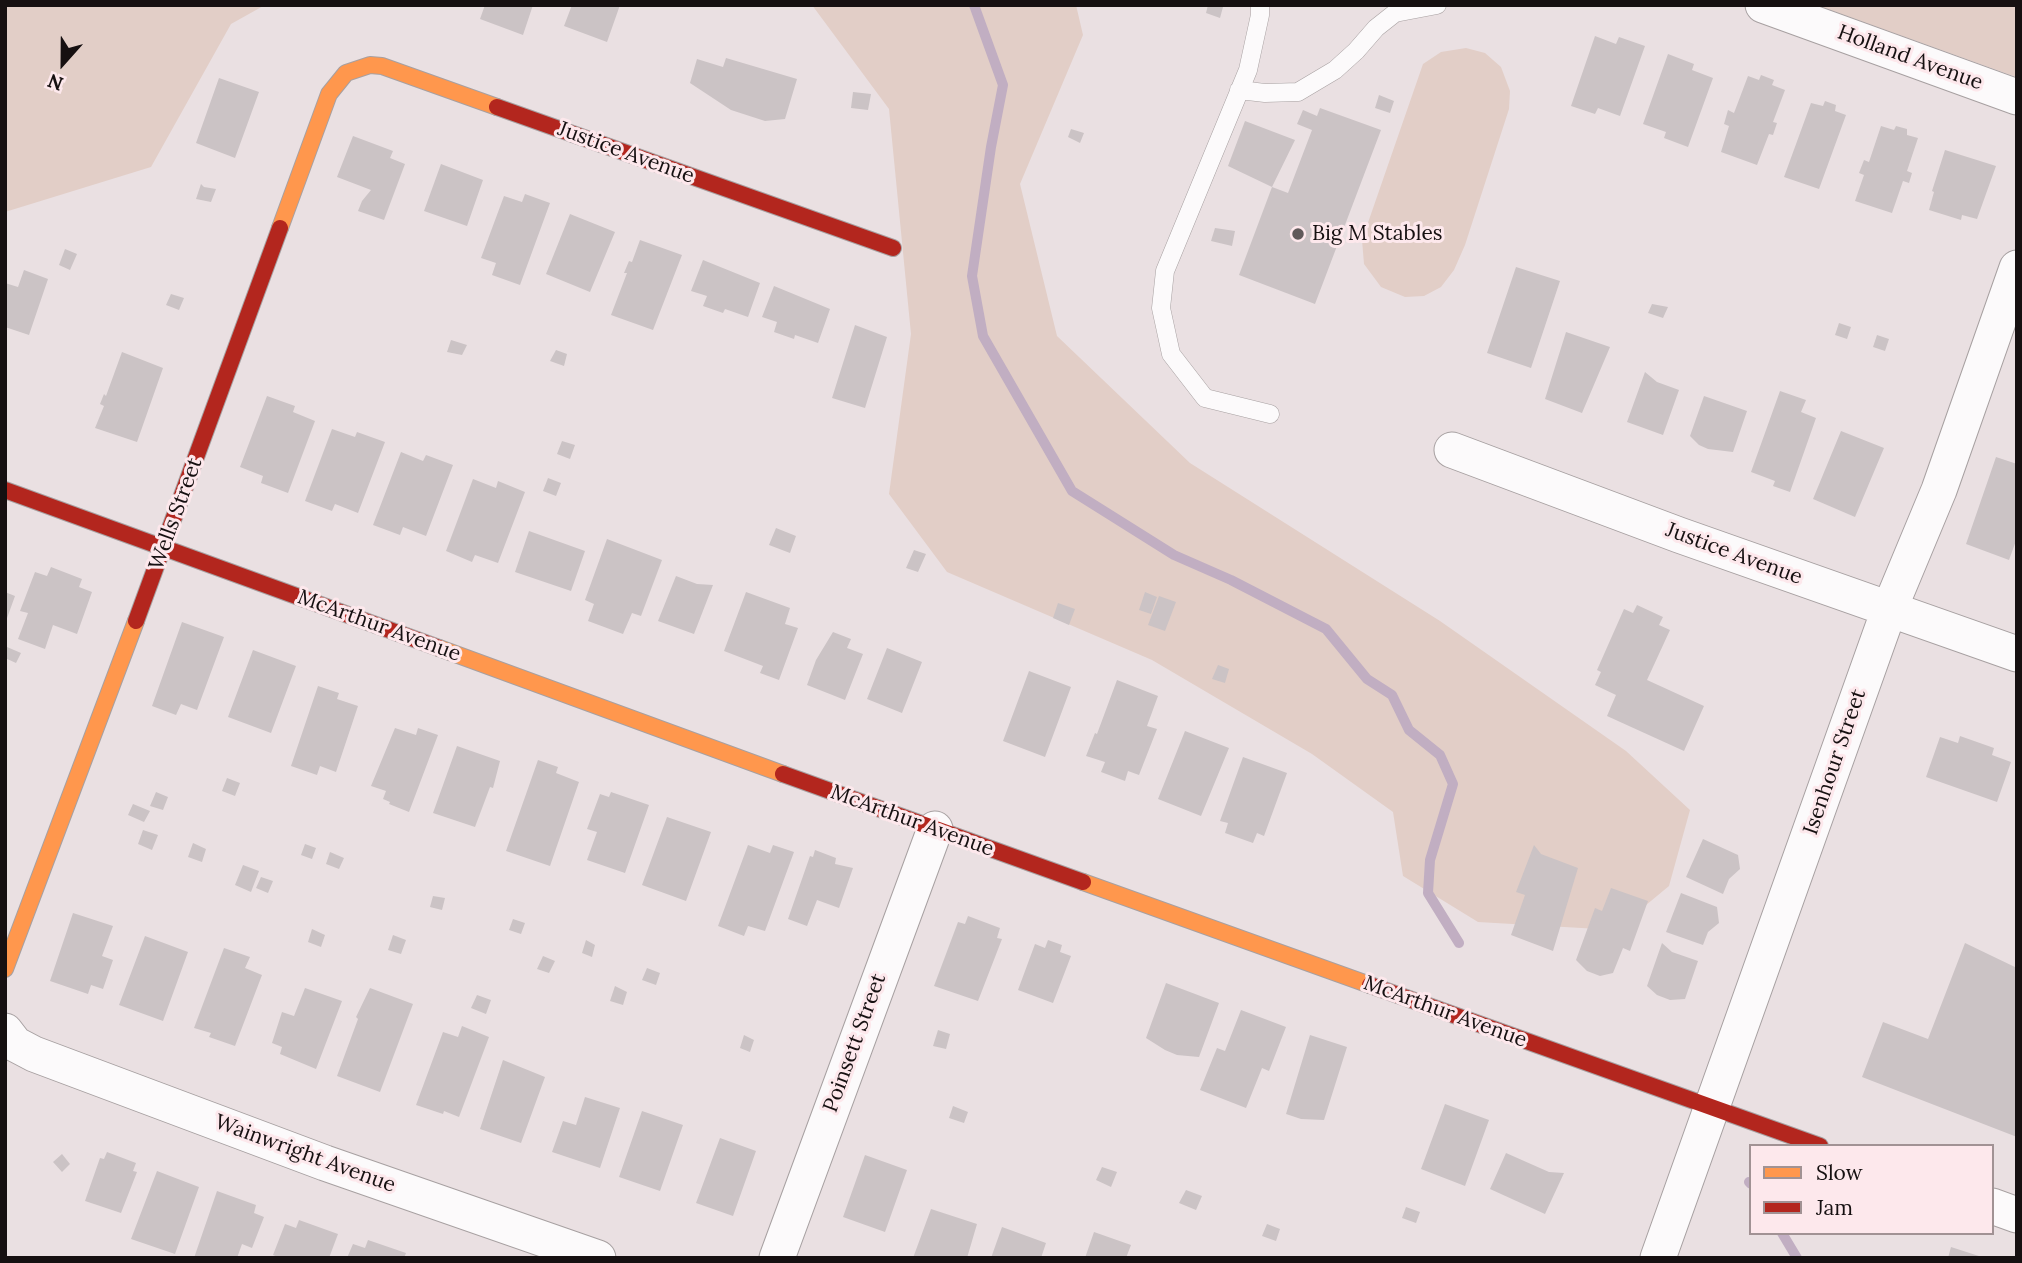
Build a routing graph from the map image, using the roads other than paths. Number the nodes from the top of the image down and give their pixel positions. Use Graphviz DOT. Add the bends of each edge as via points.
graph roads {
  1 [pos="1259,5"];
  2 [pos="1437,5"];
  3 [pos="1763,5"];
  4 [pos="358,68"];
  5 [pos="1240,90"];
  6 [pos="2017,97"];
  7 [pos="893,248"];
  8 [pos="2017,268"];
  9 [pos="1270,414"];
  10 [pos="1452,450"];
  11 [pos="5,490"];
  12 [pos="164,548"];
  13 [pos="1889,610"];
  14 [pos="2017,654"];
  15 [pos="934,829"];
  16 [pos="5,969"];
  17 [pos="10,1038"];
  18 [pos="1712,1108"];
  19 [pos="1814,1144"];
  20 [pos="1994,1207"];
  21 [pos="2017,1214"];
  22 [pos="598,1258"];
  23 [pos="777,1258"];
  24 [pos="1658,1258"];
  1 -- 5 [label="lane"];
  2 -- 5 [label="lane" via="1395,13 1335,70 1298,92"];
  3 -- 6 [label="street, Holland Avenue"];
  4 -- 7 [label="street, Justice Avenue" via="382,66"];
  4 -- 12 [label="street, Wells Street" via="346,73 329,94"];
  5 -- 9 [label="lane" via="1165,271 1161,307 1171,354 1205,398"];
  8 -- 13 [label="street, Isenhour Street" via="1938,490"];
  10 -- 13 [label="street, Justice Avenue"];
  11 -- 12 [label="street, McArthur Avenue"];
  12 -- 15 [label="street, McArthur Avenue"];
  12 -- 16 [label="street, Wells Street"];
  13 -- 14 [label="street, Justice Avenue"];
  13 -- 18 [label="street, Isenhour Street"];
  15 -- 18 [label="street, McArthur Avenue"];
  15 -- 23 [label="street, Poinsett Street"];
  17 -- 22 [label="street, Wainwright Avenue" via="34,1054 325,1163"];
  18 -- 19 [label="street, McArthur Avenue"];
  18 -- 24 [label="street, Isenhour Street"];
  20 -- 21 [label="street"];
}
